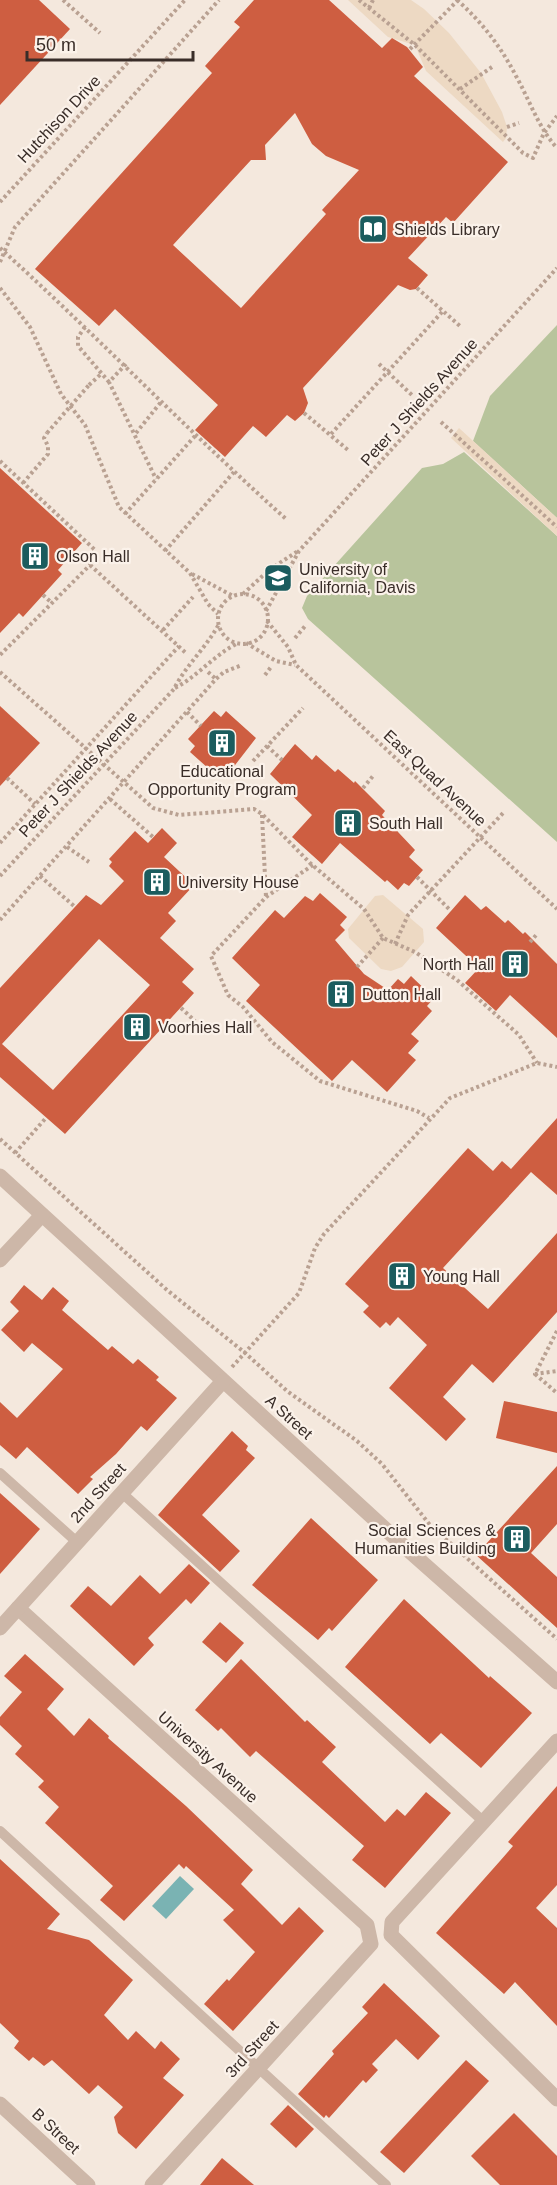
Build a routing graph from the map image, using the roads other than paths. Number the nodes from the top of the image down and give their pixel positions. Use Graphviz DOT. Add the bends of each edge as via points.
graph roads {
  1 [pos="0,1176"];
  2 [pos="42,1215"];
  3 [pos="0,1260"];
  4 [pos="223,1381"];
  5 [pos="0,1473"];
  6 [pos="122,1493"];
  7 [pos="78,1543"];
  8 [pos="18,1608"];
  9 [pos="0,1628"];
  10 [pos="557,1682"];
  11 [pos="557,1741"];
  12 [pos="484,1822"];
  13 [pos="0,1831"];
  14 [pos="371,1934"];
  15 [pos="258,2068"];
  16 [pos="557,2099"];
  17 [pos="0,2104"];
  18 [pos="88,2185"];
  19 [pos="152,2185"];
  20 [pos="386,2185"];
  1 -- 2 [label="street, A Street"];
  2 -- 3 [label="street"];
  2 -- 4 [label="street, A Street"];
  4 -- 6 [label="street, 2nd Street"];
  4 -- 10 [label="street, A Street"];
  5 -- 7 [label="lane"];
  6 -- 7 [label="street, 2nd Street"];
  6 -- 12 [label="lane"];
  7 -- 8 [label="street, 2nd Street"];
  8 -- 9 [label="street, 2nd Street"];
  8 -- 14 [label="street, University Avenue" via="367,1925"];
  11 -- 12 [label="street"];
  12 -- 16 [label="street" via="392,1922 391,1935"];
  13 -- 15 [label="lane"];
  14 -- 15 [label="street, 3rd Street" via="371,1944"];
  15 -- 19 [label="street, 3rd Street"];
  15 -- 20 [label="lane"];
  17 -- 18 [label="street, B Street"];
}
